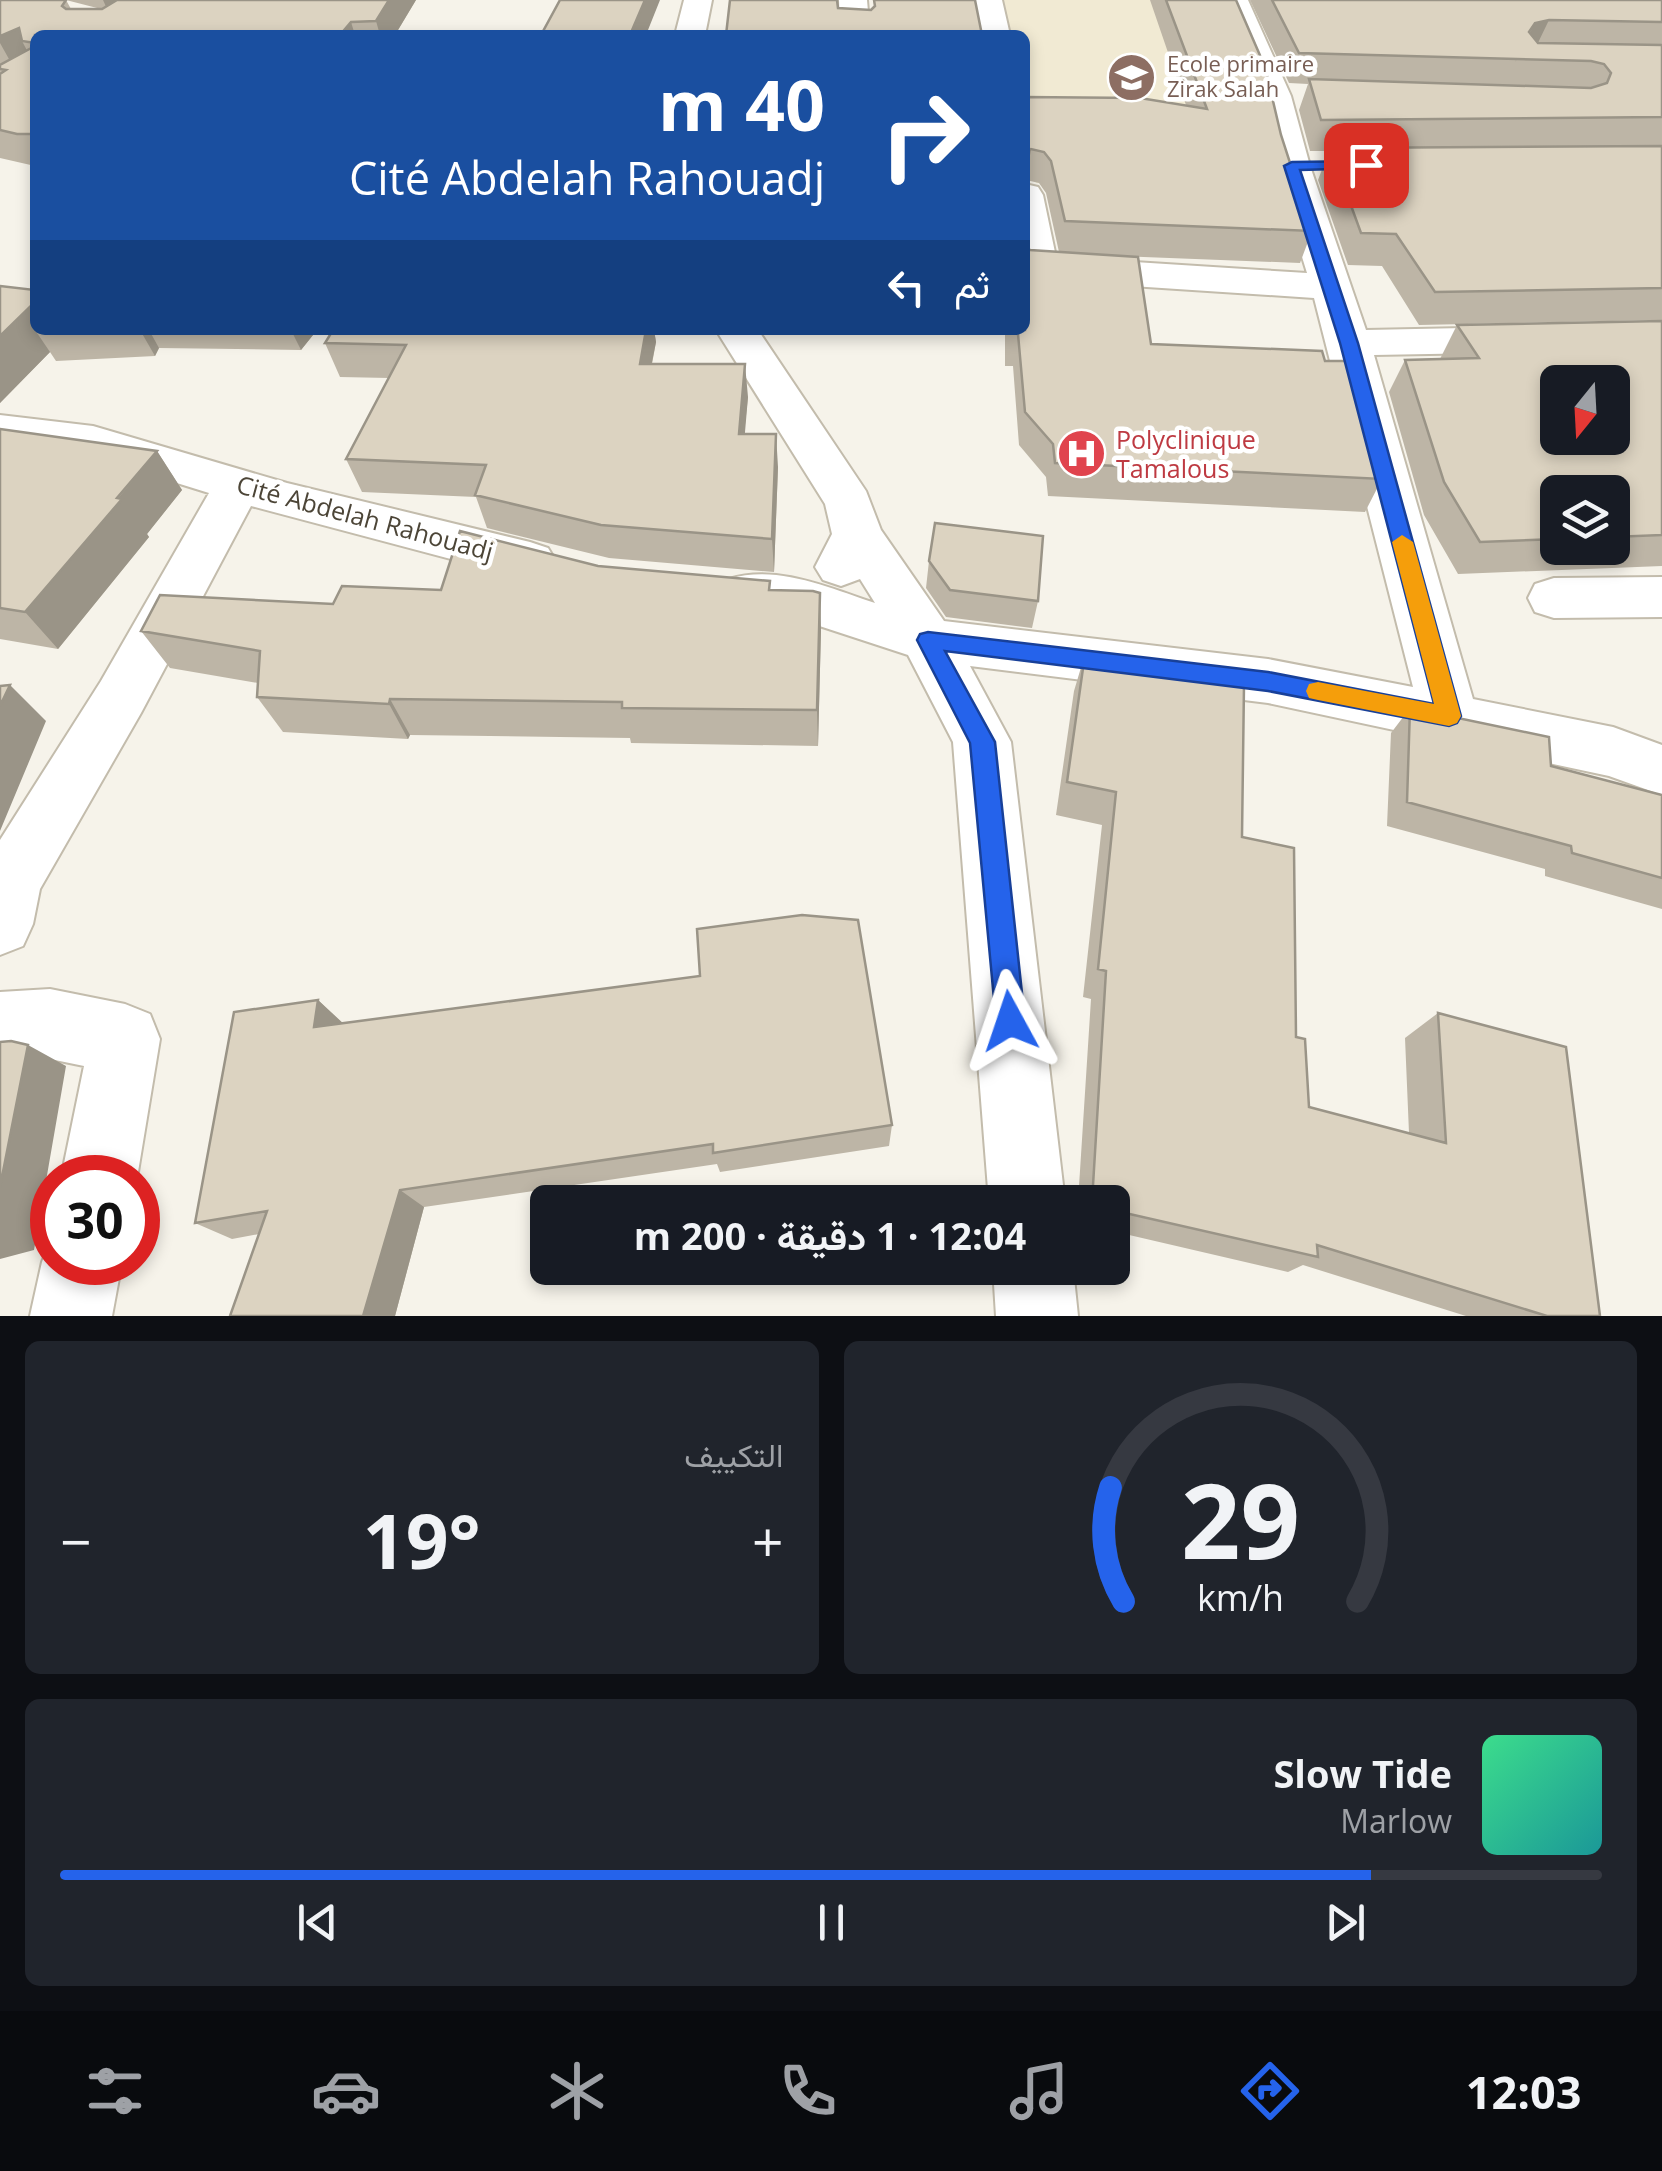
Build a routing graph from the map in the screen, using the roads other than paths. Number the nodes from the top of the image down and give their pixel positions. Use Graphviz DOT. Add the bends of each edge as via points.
graph roads {
  1 [pos="698,0"];
  2 [pos="853,0"];
  3 [pos="988,0"];
  4 [pos="1234,0"];
  5 [pos="691,30"];
  6 [pos="855,30"];
  7 [pos="994,30"];
  8 [pos="1274,96"];
  9 [pos="1312,97"];
  10 [pos="1292,166"];
  11 [pos="1331,166"];
  12 [pos="1032,268"];
  13 [pos="1332,287"];
  14 [pos="740,335"];
  15 [pos="1662,337"];
  16 [pos="1349,343"];
  17 [pos="0,430"];
  18 [pos="238,485"];
  19 [pos="858,534"];
  20 [pos="573,572"];
  21 [pos="701,589"];
  22 [pos="793,597"];
  23 [pos="1662,597"];
  24 [pos="1554,598"];
  25 [pos="928,640"];
  26 [pos="1449,716"];
  27 [pos="1662,770"];
  28 [pos="0,924"];
  29 [pos="0,1026"];
  30 [pos="103,1155"];
  31 [pos="1025,1185"];
  32 [pos="77,1285"];
  33 [pos="1035,1285"];
  34 [pos="71,1316"];
  35 [pos="1038,1316"];
  1 -- 5 [label="street"];
  2 -- 6 [label="street"];
  3 -- 7 [label="street"];
  4 -- 8 [label="street"];
  8 -- 9 [label="street"];
  8 -- 10 [label="street"];
  10 -- 11 [label="street"];
  10 -- 13 [label="street"];
  12 -- 13 [label="street"];
  13 -- 16 [label="street"];
  14 -- 19 [label="street" via="849,503"];
  15 -- 16 [label="street"];
  16 -- 26 [label="street"];
  17 -- 18 [label="street, Cité Abdelah Rahouadj" via="93,441"];
  18 -- 20 [label="street, Cité Abdelah Rahouadj"];
  18 -- 28 [label="street" via="121,698 9,882"];
  19 -- 22 [label="street" via="822,586"];
  19 -- 25 [label="street"];
  21 -- 22 [label="street"];
  22 -- 25 [label="street"];
  23 -- 24 [label="street"];
  25 -- 26 [label="street" via="1268,682"];
  25 -- 31 [label="street" via="982,742"];
  26 -- 27 [label="street" via="1613,752"];
  29 -- 30 [label="street" via="50,1024 125,1038"];
  32 -- 34 [label="street"];
  33 -- 35 [label="street"];
}
